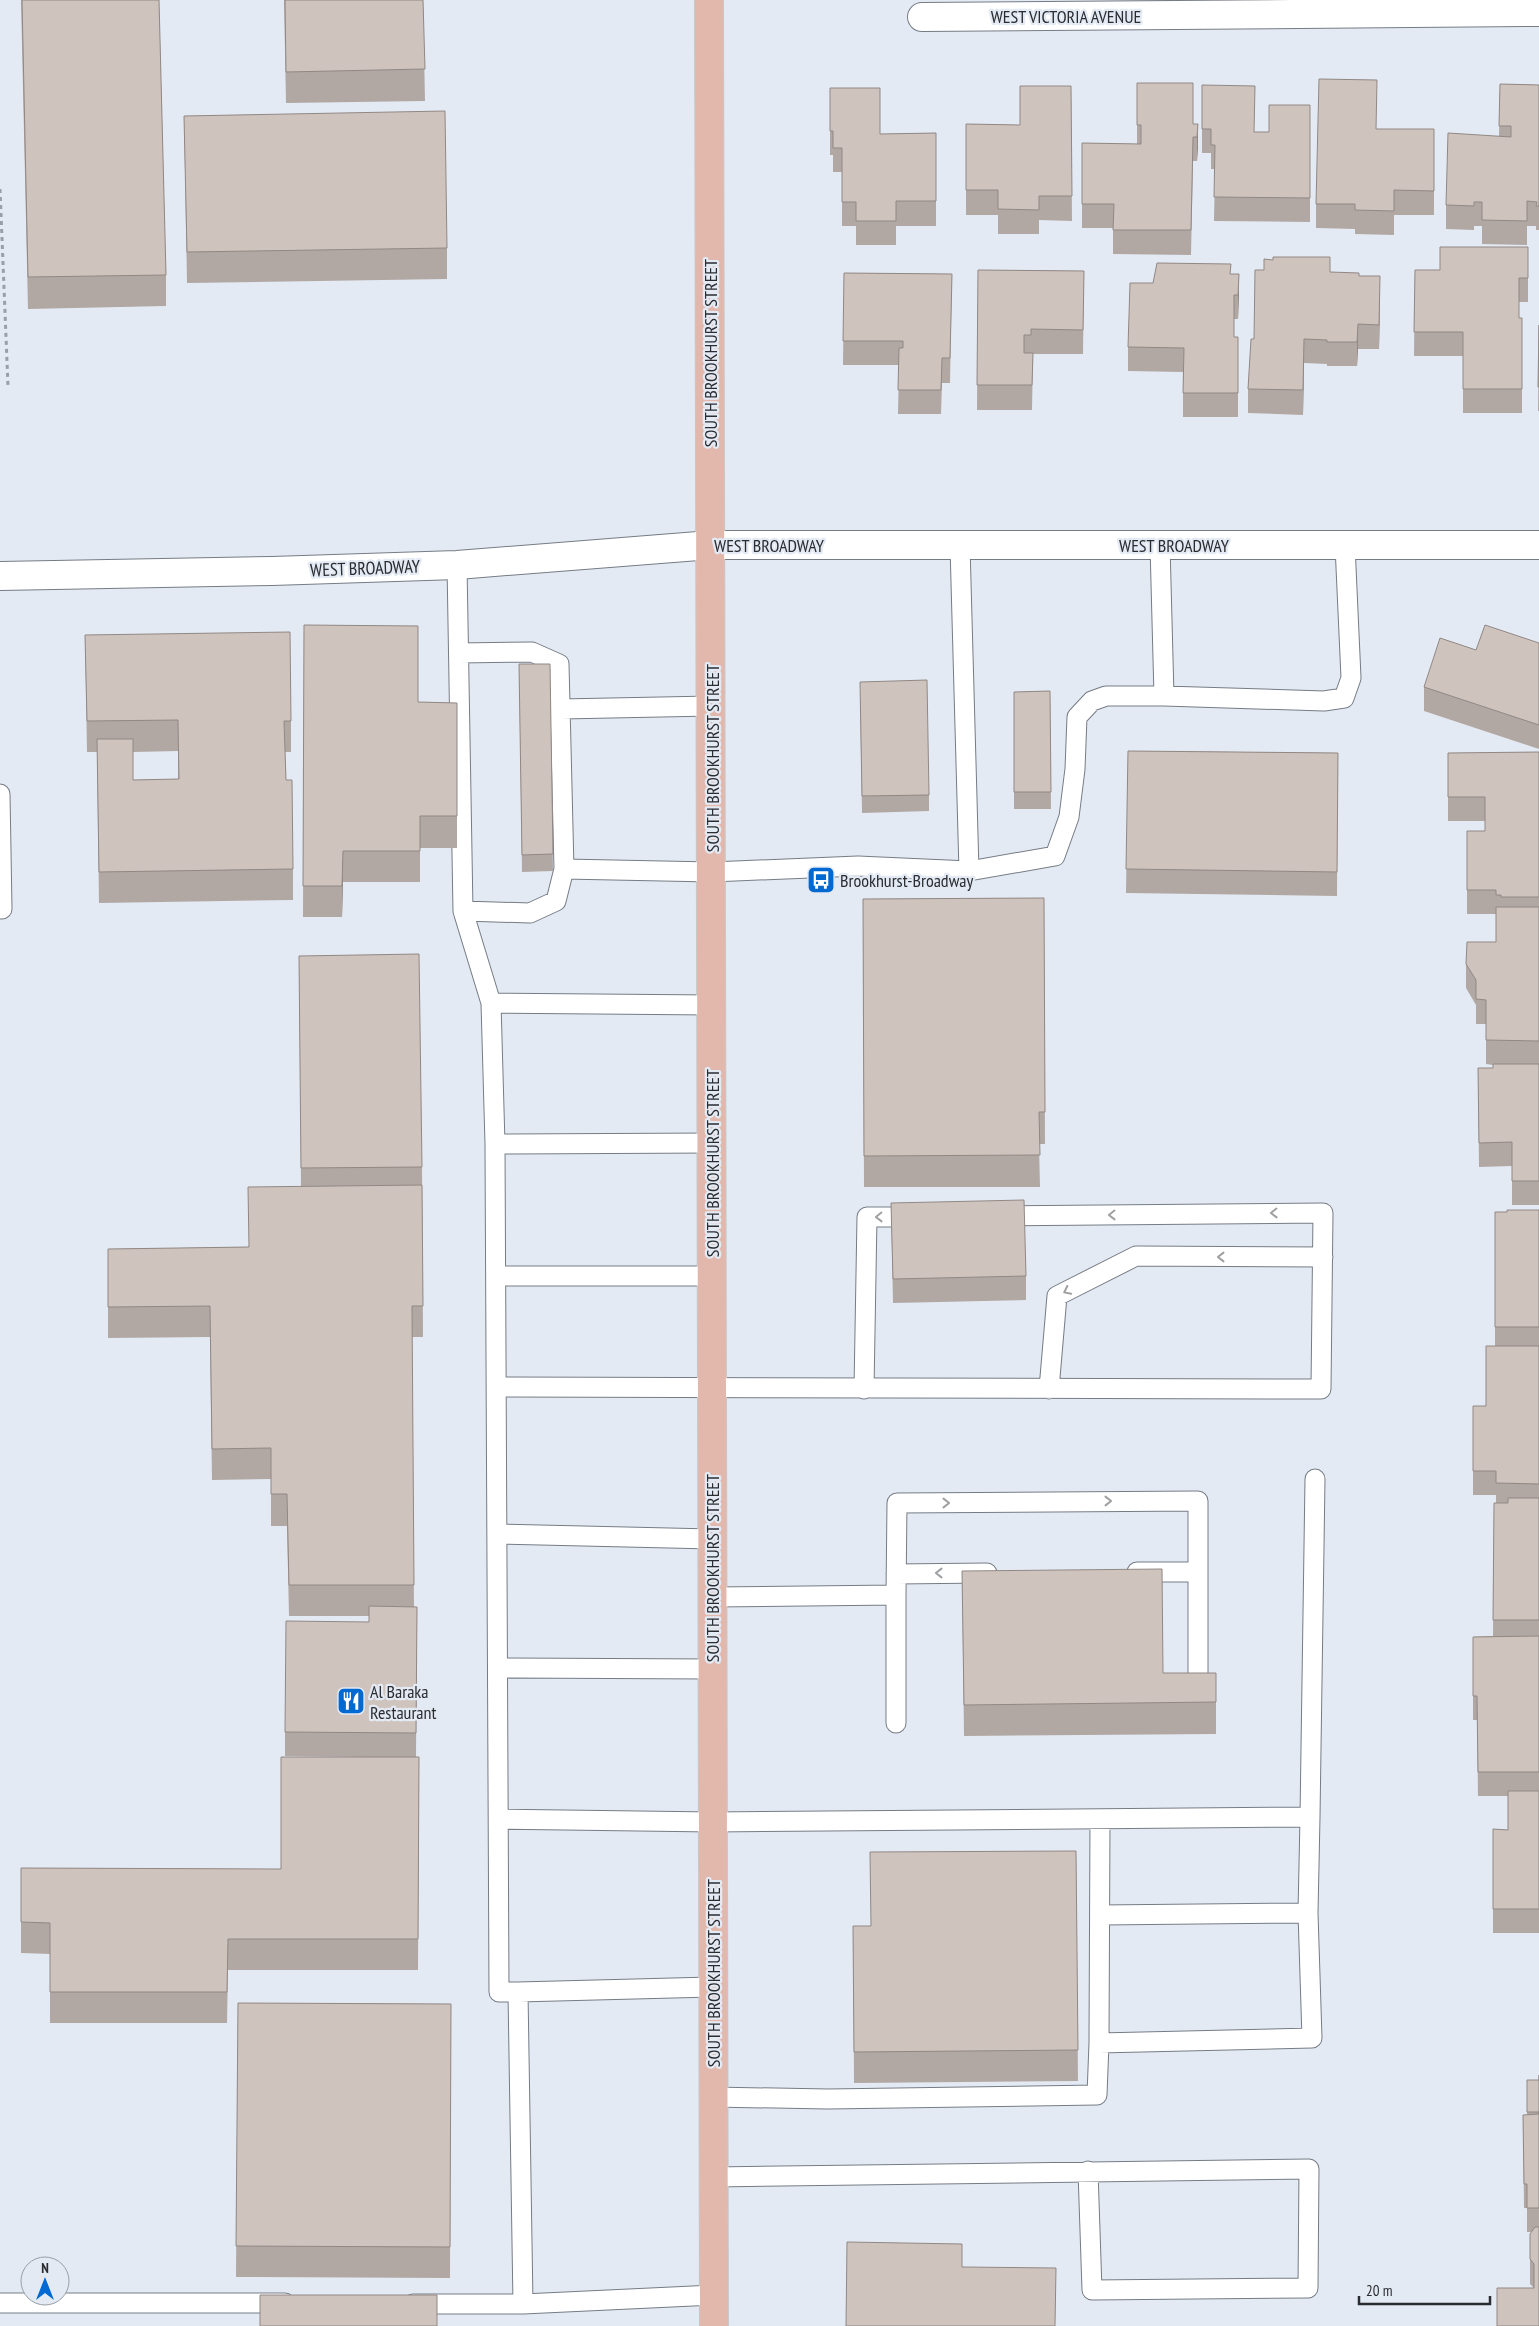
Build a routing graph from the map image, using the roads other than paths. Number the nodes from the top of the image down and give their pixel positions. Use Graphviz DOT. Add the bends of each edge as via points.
graph roads {
  1 [pos="709,0"];
  2 [pos="1539,12"];
  3 [pos="922,17"];
  4 [pos="711,545"];
  5 [pos="1160,545"];
  6 [pos="1345,545"];
  7 [pos="1539,545"];
  8 [pos="960,546"];
  9 [pos="458,565"];
  10 [pos="0,576"];
  11 [pos="459,653"];
  12 [pos="1164,696"];
  13 [pos="711,706"];
  14 [pos="561,709"];
  15 [pos="0,794"];
  16 [pos="564,869"];
  17 [pos="969,871"];
  18 [pos="712,872"];
  19 [pos="2,909"];
  20 [pos="463,911"];
  21 [pos="492,1003"];
  22 [pos="712,1005"];
  23 [pos="712,1143"];
  24 [pos="495,1144"];
  25 [pos="937,1216"];
  26 [pos="976,1216"];
  27 [pos="1322,1257"];
  28 [pos="496,1276"];
  29 [pos="712,1276"];
  30 [pos="496,1387"];
  31 [pos="712,1388"];
  32 [pos="864,1389"];
  33 [pos="1049,1389"];
  34 [pos="1315,1479"];
  35 [pos="497,1534"];
  36 [pos="712,1539"];
  37 [pos="1120,1572"];
  38 [pos="1198,1572"];
  39 [pos="1004,1573"];
  40 [pos="896,1574"];
  41 [pos="896,1595"];
  42 [pos="712,1597"];
  43 [pos="498,1668"];
  44 [pos="712,1669"];
  45 [pos="1198,1684"];
  46 [pos="896,1723"];
  47 [pos="1310,1817"];
  48 [pos="499,1819"];
  49 [pos="1100,1819"];
  50 [pos="713,1822"];
  51 [pos="1308,1912"];
  52 [pos="1101,1915"];
  53 [pos="712,1988"];
  54 [pos="518,1992"];
  55 [pos="1098,2043"];
  56 [pos="712,2097"];
  57 [pos="1088,2172"];
  58 [pos="713,2177"];
  59 [pos="714,2295"];
  60 [pos="0,2302"];
  61 [pos="306,2303"];
  62 [pos="395,2304"];
  63 [pos="523,2304"];
  64 [pos="714,2326"];
  1 -- 4 [label="main road, SOUTH BROOKHURST STREET"];
  2 -- 3 [label="main road, WEST VICTORIA AVENUE"];
  4 -- 8 [label="main road, WEST BROADWAY"];
  4 -- 9 [label="main road, WEST BROADWAY"];
  4 -- 13 [label="main road, SOUTH BROOKHURST STREET"];
  5 -- 6 [label="main road, WEST BROADWAY"];
  5 -- 8 [label="main road, WEST BROADWAY"];
  5 -- 12 [label="lane"];
  6 -- 7 [label="main road, WEST BROADWAY"];
  6 -- 12 [label="lane" via="1351,678 1344,698 1324,701"];
  8 -- 17 [label="lane"];
  9 -- 10 [label="main road, WEST BROADWAY"];
  9 -- 11 [label="lane"];
  11 -- 14 [label="lane" via="532,652 560,664"];
  11 -- 20 [label="lane"];
  12 -- 17 [label="lane" via="1106,696 1092,701 1077,717 1069,817 1055,856"];
  13 -- 14 [label="lane"];
  13 -- 18 [label="main road, SOUTH BROOKHURST STREET"];
  14 -- 16 [label="lane"];
  15 -- 19 [label="lane"];
  16 -- 18 [label="lane"];
  16 -- 20 [label="lane" via="556,901 530,913"];
  17 -- 18 [label="lane" via="858,866"];
  18 -- 22 [label="main road, SOUTH BROOKHURST STREET"];
  20 -- 21 [label="lane"];
  21 -- 22 [label="lane"];
  21 -- 24 [label="lane"];
  22 -- 23 [label="main road, SOUTH BROOKHURST STREET"];
  23 -- 24 [label="lane"];
  23 -- 29 [label="main road, SOUTH BROOKHURST STREET"];
  24 -- 28 [label="lane"];
  25 -- 32 [label="lane, one-way" via="867,1217"];
  27 -- 26 [label="lane, one-way" via="1323,1213"];
  27 -- 33 [label="lane, one-way" via="1136,1256 1057,1296"];
  27 -- 33 [label="lane" via="1321,1389"];
  28 -- 29 [label="lane"];
  28 -- 30 [label="lane"];
  29 -- 31 [label="main road, SOUTH BROOKHURST STREET"];
  30 -- 31 [label="lane"];
  30 -- 35 [label="lane"];
  31 -- 32 [label="lane"];
  31 -- 36 [label="main road, SOUTH BROOKHURST STREET"];
  32 -- 33 [label="lane"];
  34 -- 47 [label="lane"];
  35 -- 36 [label="lane"];
  35 -- 43 [label="lane"];
  36 -- 42 [label="main road, SOUTH BROOKHURST STREET"];
  37 -- 38 [label="lane"];
  40 -- 38 [label="lane, one-way" via="897,1503 1198,1501"];
  38 -- 45 [label="lane"];
  39 -- 40 [label="lane, one-way"];
  40 -- 41 [label="lane"];
  41 -- 42 [label="lane"];
  41 -- 46 [label="lane"];
  42 -- 44 [label="main road, SOUTH BROOKHURST STREET"];
  43 -- 44 [label="lane"];
  43 -- 48 [label="lane"];
  44 -- 50 [label="main road, SOUTH BROOKHURST STREET"];
  47 -- 49 [label="lane"];
  47 -- 51 [label="lane"];
  48 -- 50 [label="lane"];
  48 -- 54 [label="lane" via="499,1992"];
  49 -- 50 [label="lane"];
  49 -- 52 [label="lane"];
  50 -- 53 [label="main road, SOUTH BROOKHURST STREET"];
  51 -- 52 [label="lane"];
  51 -- 55 [label="lane" via="1312,2038"];
  52 -- 55 [label="lane"];
  53 -- 54 [label="lane"];
  53 -- 56 [label="main road, SOUTH BROOKHURST STREET"];
  54 -- 63 [label="lane"];
  55 -- 56 [label="lane" via="1097,2095 828,2099"];
  56 -- 58 [label="main road, SOUTH BROOKHURST STREET"];
  57 -- 57 [label="lane" via="1309,2169 1308,2288 1092,2290"];
  57 -- 58 [label="lane"];
  58 -- 59 [label="main road, SOUTH BROOKHURST STREET"];
  59 -- 63 [label="lane"];
  59 -- 64 [label="main road, SOUTH BROOKHURST STREET"];
  60 -- 61 [label="lane"];
  62 -- 63 [label="lane"];
}
